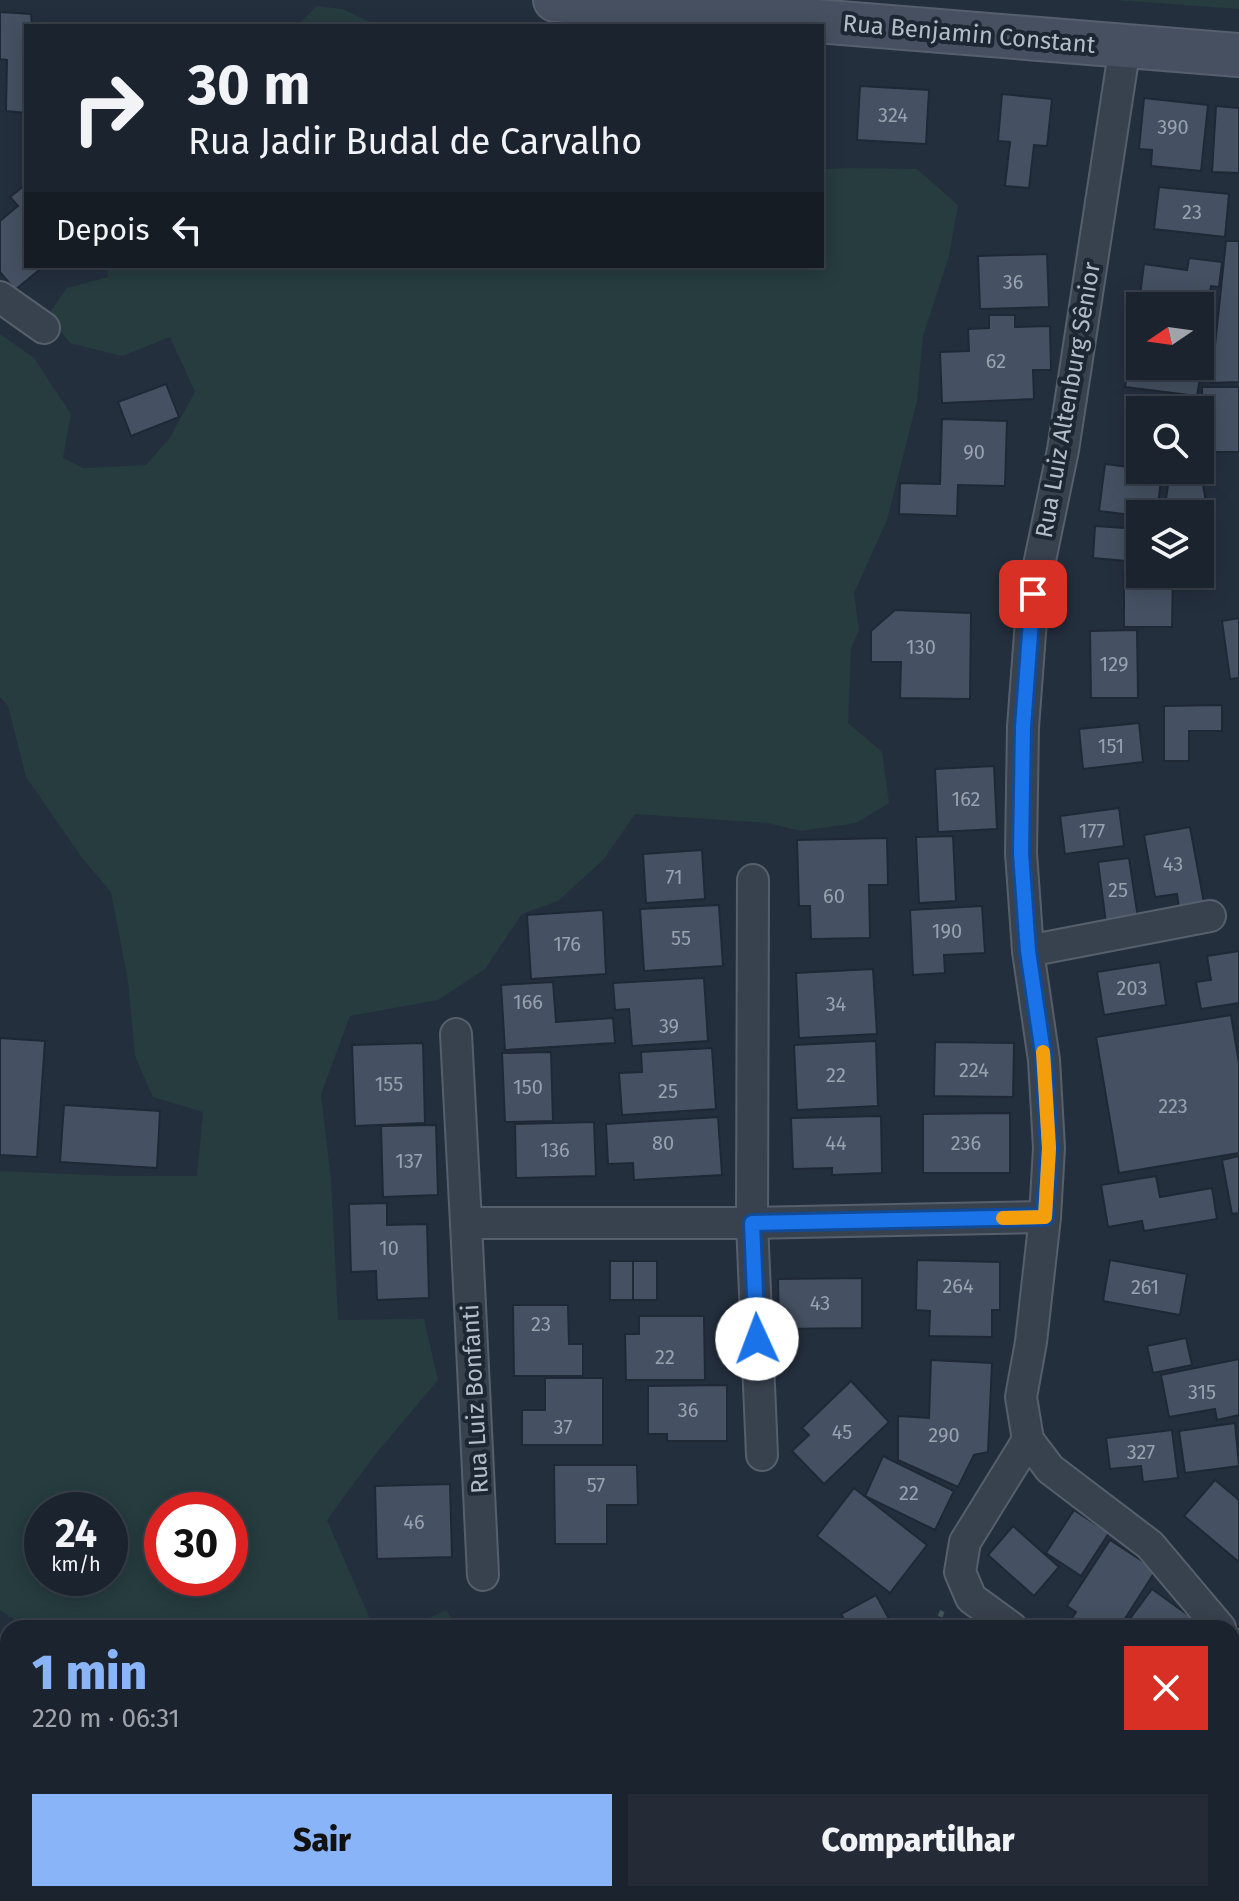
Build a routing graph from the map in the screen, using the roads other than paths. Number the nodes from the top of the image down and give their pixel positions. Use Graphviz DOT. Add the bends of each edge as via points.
graph roads {
  1 [pos="555,0"];
  2 [pos="1125,46"];
  3 [pos="1239,55"];
  4 [pos="0,297"];
  5 [pos="44,328"];
  6 [pos="753,880"];
  7 [pos="1210,916"];
  8 [pos="1028,951"];
  9 [pos="456,1034"];
  10 [pos="1045,1217"];
  11 [pos="466,1223"];
  12 [pos="752,1223"];
  13 [pos="1028,1440"];
  14 [pos="762,1455"];
  15 [pos="483,1575"];
  16 [pos="1001,1620"];
  17 [pos="1213,1620"];
  1 -- 2 [label="main road, Rua Benjamin Constant"];
  2 -- 3 [label="main road, Rua Benjamin Constant"];
  2 -- 8 [label="street, Rua Luiz Altenburg Sênior" via="1063,450 1033,594 1021,853"];
  4 -- 5 [label="street"];
  6 -- 12 [label="street"];
  7 -- 8 [label="street"];
  8 -- 10 [label="street, Rua Luiz Altenburg Sênior" via="1045,1075"];
  9 -- 11 [label="street, Rua Luiz Bonfanti"];
  10 -- 12 [label="street"];
  10 -- 13 [label="street, Rua Luiz Altenburg Sênior" via="1021,1397"];
  11 -- 12 [label="street"];
  11 -- 15 [label="street, Rua Luiz Bonfanti"];
  12 -- 14 [label="street"];
  13 -- 16 [label="street" via="965,1542 960,1572 971,1598"];
  13 -- 17 [label="street, Rua Luiz Altenburg Sênior" via="1050,1469 1150,1545"];
}
